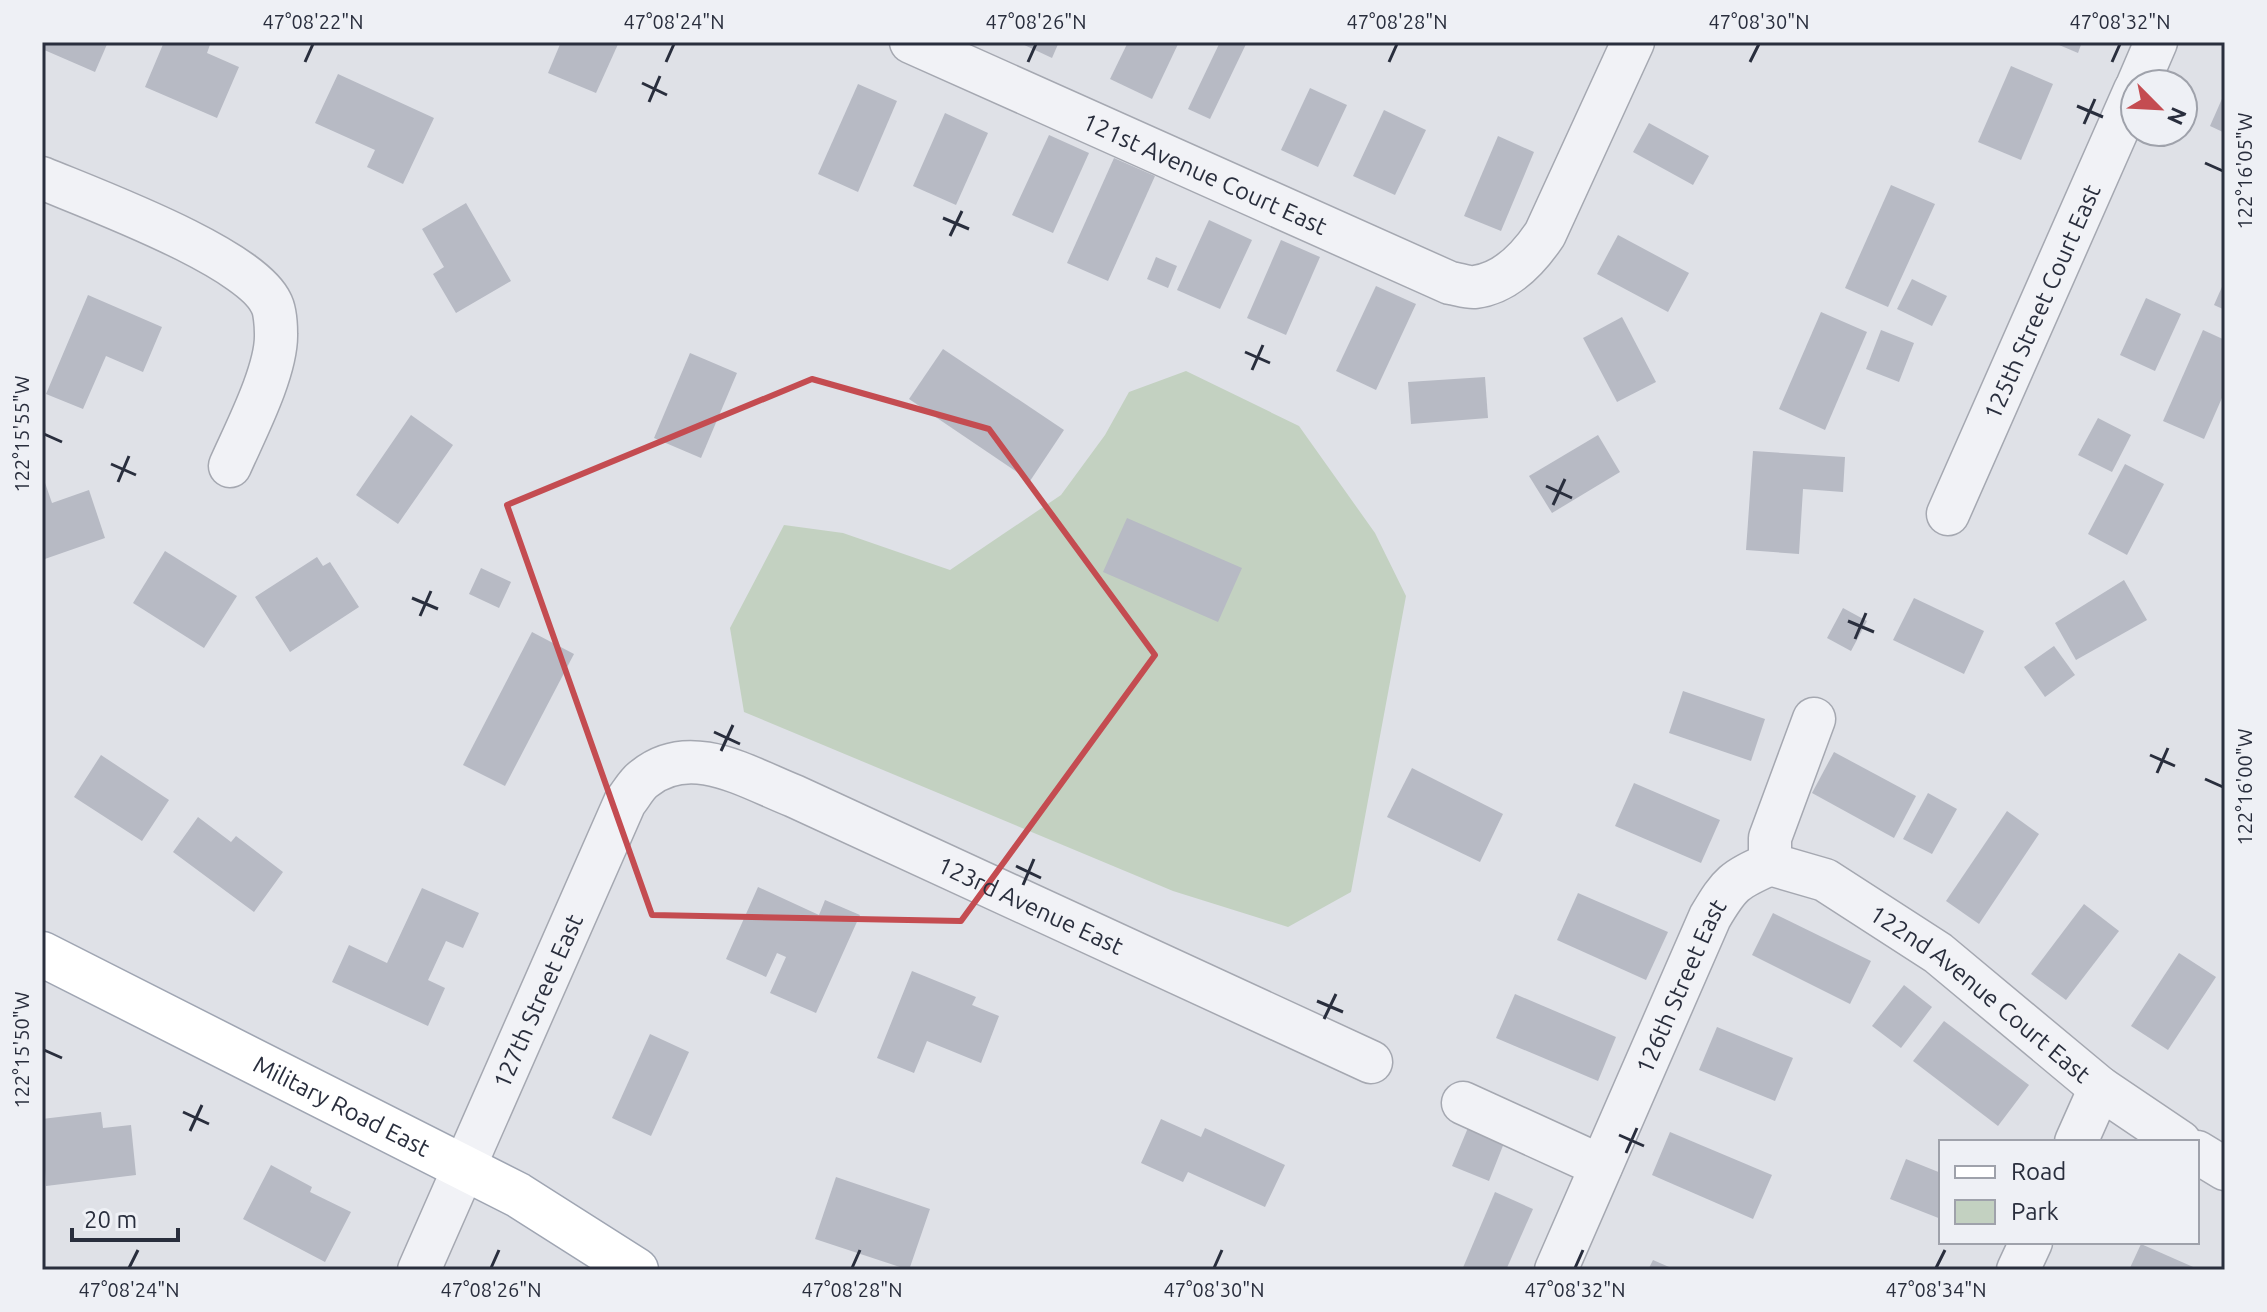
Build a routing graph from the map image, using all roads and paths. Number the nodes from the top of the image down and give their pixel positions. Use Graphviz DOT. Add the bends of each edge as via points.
graph roads {
  1 [pos="911,42"];
  2 [pos="1633,42"];
  3 [pos="2156,42"];
  4 [pos="2145,68"];
  5 [pos="2119,126"];
  6 [pos="42,178"];
  7 [pos="230,466"];
  8 [pos="1948,514"];
  9 [pos="1814,719"];
  10 [pos="687,761"];
  11 [pos="1770,864"];
  12 [pos="42,954"];
  13 [pos="1371,1062"];
  14 [pos="2100,1088"];
  15 [pos="1463,1103"];
  16 [pos="2077,1140"];
  17 [pos="2177,1140"];
  18 [pos="2199,1153"];
  19 [pos="1601,1166"];
  20 [pos="464,1169"];
  21 [pos="2225,1169"];
  22 [pos="2030,1244"];
  23 [pos="419,1270"];
  24 [pos="636,1270"];
  25 [pos="1556,1270"];
  26 [pos="2018,1270"];
  1 -- 2 [label="street, 121st Avenue Court East" via="1450,283 1474,288 1501,278 1529,258 1545,234"];
  3 -- 4 [label="street"];
  5 -- 8 [label="street, 125th Street Court East"];
  6 -- 7 [label="street" via="226,260 251,278 271,303 277,335 266,384"];
  9 -- 11 [label="street" via="1770,838"];
  10 -- 13 [label="street, 123rd Avenue East" via="709,762 794,796"];
  10 -- 20 [label="street, 127th Street East" via="644,778 625,802"];
  11 -- 14 [label="street, 122nd Avenue Court East" via="1825,880 1938,953"];
  11 -- 19 [label="street, 126th Street East" via="1728,887 1710,917"];
  12 -- 20 [label="main road, Military Road East"];
  14 -- 16 [label="street"];
  14 -- 17 [label="street, 122nd Avenue Court East"];
  15 -- 19 [label="street"];
  18 -- 21 [label="street"];
  19 -- 25 [label="street, 126th Street East"];
  20 -- 23 [label="street, 127th Street East"];
  20 -- 24 [label="main road, Military Road East" via="518,1195"];
  22 -- 26 [label="street"];
}
